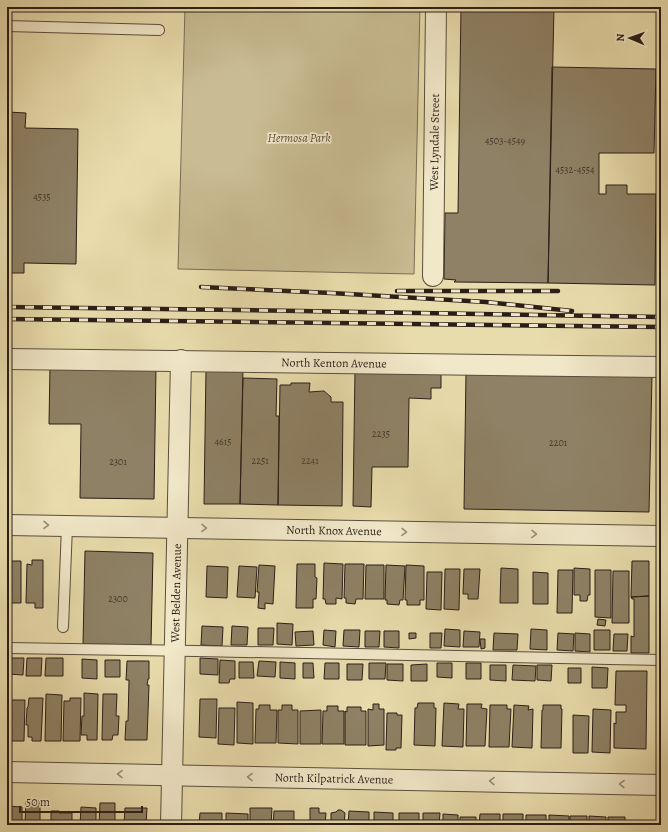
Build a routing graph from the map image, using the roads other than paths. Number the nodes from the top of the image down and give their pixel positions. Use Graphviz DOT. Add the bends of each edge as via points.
graph roads {
  1 [pos="436,7"];
  2 [pos="7,26"];
  3 [pos="159,30"];
  4 [pos="433,276"];
  5 [pos="7,359"];
  6 [pos="181,360"];
  7 [pos="661,367"];
  8 [pos="7,525"];
  9 [pos="67,526"];
  10 [pos="178,528"];
  11 [pos="661,536"];
  12 [pos="63,627"];
  13 [pos="7,648"];
  14 [pos="175,650"];
  15 [pos="661,660"];
  16 [pos="7,772"];
  17 [pos="172,776"];
  18 [pos="661,785"];
  19 [pos="171,825"];
  1 -- 4 [label="street, West Lyndale Street"];
  2 -- 3 [label="lane"];
  5 -- 6 [label="street, North Kenton Avenue"];
  6 -- 7 [label="street, North Kenton Avenue"];
  6 -- 10 [label="street, West Belden Avenue"];
  8 -- 9 [label="street, North Knox Avenue, one-way"];
  9 -- 10 [label="street, North Knox Avenue"];
  9 -- 12 [label="lane"];
  10 -- 11 [label="street, North Knox Avenue, one-way"];
  10 -- 14 [label="street, West Belden Avenue"];
  13 -- 14 [label="lane"];
  14 -- 15 [label="lane"];
  14 -- 17 [label="street, West Belden Avenue"];
  17 -- 16 [label="street, North Kilpatrick Avenue, one-way"];
  18 -- 17 [label="street, North Kilpatrick Avenue, one-way"];
  17 -- 19 [label="street, West Belden Avenue"];
}
